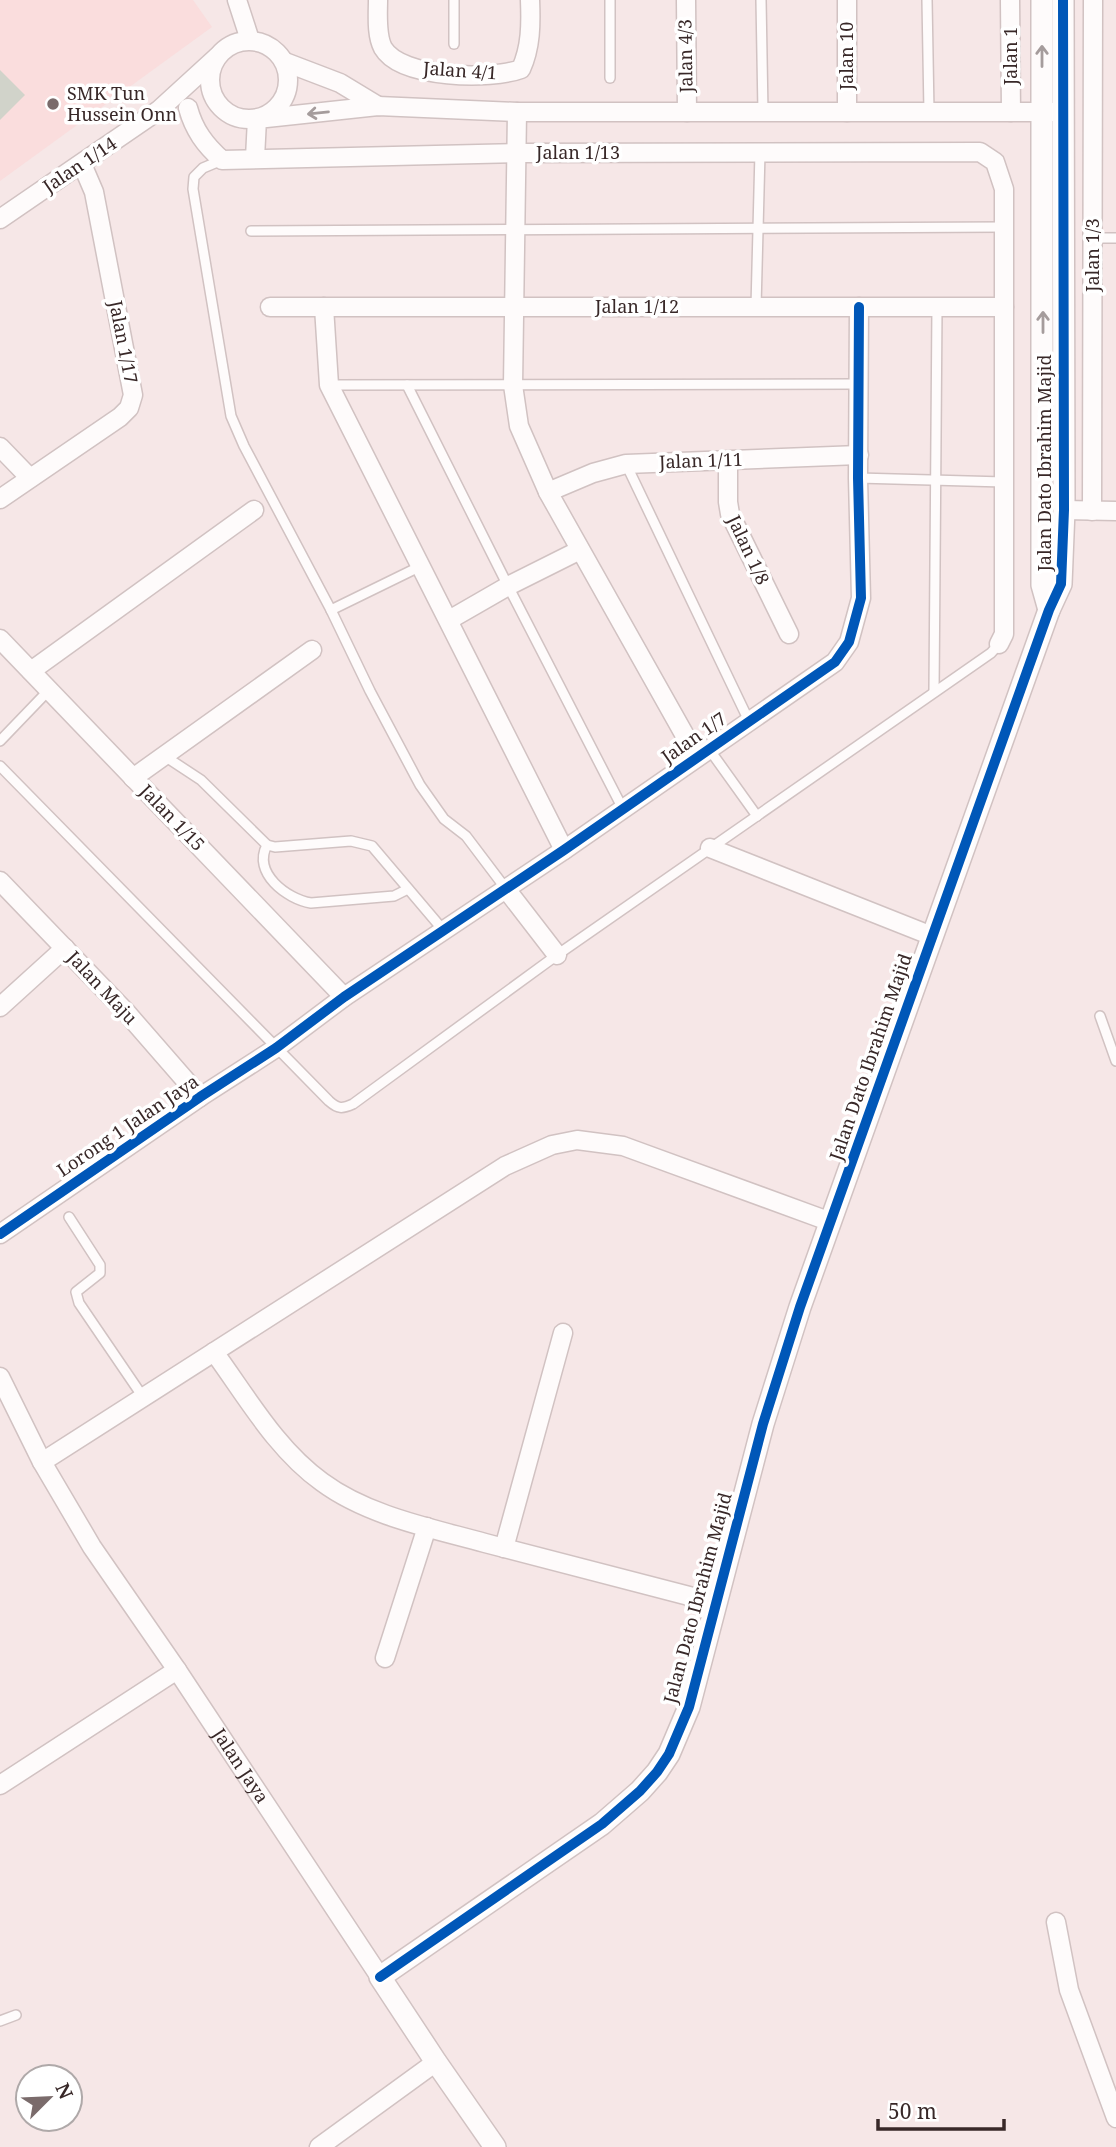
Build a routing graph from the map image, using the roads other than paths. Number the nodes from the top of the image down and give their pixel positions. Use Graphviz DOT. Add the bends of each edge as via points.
graph roads {
  1 [pos="237,0"];
  2 [pos="378,0"];
  3 [pos="454,0"];
  4 [pos="530,0"];
  5 [pos="610,0"];
  6 [pos="686,0"];
  7 [pos="761,0"];
  8 [pos="846,0"];
  9 [pos="927,0"];
  10 [pos="1010,0"];
  11 [pos="1042,0"];
  12 [pos="1063,0"];
  13 [pos="1093,0"];
  14 [pos="250,40"];
  15 [pos="454,44"];
  16 [pos="217,57"];
  17 [pos="285,62"];
  18 [pos="610,78"];
  19 [pos="379,107"];
  20 [pos="188,108"];
  21 [pos="159,110"];
  22 [pos="517,112"];
  23 [pos="687,112"];
  24 [pos="763,112"];
  25 [pos="847,112"];
  26 [pos="929,112"];
  27 [pos="1011,112"];
  28 [pos="1052,112"];
  29 [pos="231,115"];
  30 [pos="257,119"];
  31 [pos="760,152"];
  32 [pos="516,153"];
  33 [pos="255,159"];
  34 [pos="222,160"];
  35 [pos="82,164"];
  36 [pos="0,219"];
  37 [pos="1004,227"];
  38 [pos="758,228"];
  39 [pos="515,229"];
  40 [pos="251,231"];
  41 [pos="1093,238"];
  42 [pos="1116,238"];
  43 [pos="270,307"];
  44 [pos="324,307"];
  45 [pos="513,307"];
  46 [pos="756,307"];
  47 [pos="859,307"];
  48 [pos="936,307"];
  49 [pos="1004,307"];
  50 [pos="858,384"];
  51 [pos="329,385"];
  52 [pos="407,385"];
  53 [pos="513,385"];
  54 [pos="0,447"];
  55 [pos="859,455"];
  56 [pos="728,461"];
  57 [pos="626,464"];
  58 [pos="30,478"];
  59 [pos="858,478"];
  60 [pos="936,480"];
  61 [pos="1004,482"];
  62 [pos="548,492"];
  63 [pos="0,499"];
  64 [pos="254,510"];
  65 [pos="1064,510"];
  66 [pos="1092,511"];
  67 [pos="1116,511"];
  68 [pos="580,550"];
  69 [pos="421,566"];
  70 [pos="508,586"];
  71 [pos="331,610"];
  72 [pos="1049,610"];
  73 [pos="449,620"];
  74 [pos="789,634"];
  75 [pos="0,639"];
  76 [pos="999,645"];
  77 [pos="312,650"];
  78 [pos="31,671"];
  79 [pos="49,690"];
  80 [pos="934,692"];
  81 [pos="749,721"];
  82 [pos="0,741"];
  83 [pos="703,753"];
  84 [pos="163,755"];
  85 [pos="0,766"];
  86 [pos="133,778"];
  87 [pos="622,808"];
  88 [pos="757,816"];
  89 [pos="267,845"];
  90 [pos="710,848"];
  91 [pos="564,850"];
  92 [pos="0,881"];
  93 [pos="408,889"];
  94 [pos="506,889"];
  95 [pos="444,931"];
  96 [pos="932,936"];
  97 [pos="65,948"];
  98 [pos="557,955"];
  99 [pos="344,997"];
  100 [pos="0,1007"];
  101 [pos="1100,1016"];
  102 [pos="276,1048"];
  103 [pos="1116,1061"];
  104 [pos="200,1097"];
  105 [pos="69,1217"];
  106 [pos="831,1222"];
  107 [pos="0,1234"];
  108 [pos="563,1333"];
  109 [pos="214,1352"];
  110 [pos="0,1377"];
  111 [pos="143,1397"];
  112 [pos="42,1462"];
  113 [pos="426,1527"];
  114 [pos="504,1548"];
  115 [pos="716,1603"];
  116 [pos="385,1658"];
  117 [pos="177,1670"];
  118 [pos="0,1785"];
  119 [pos="1056,1922"];
  120 [pos="380,1977"];
  121 [pos="16,2015"];
  122 [pos="0,2021"];
  123 [pos="436,2062"];
  124 [pos="1116,2118"];
  125 [pos="320,2147"];
  126 [pos="495,2147"];
  1 -- 14 [label="street"];
  2 -- 4 [label="street, Jalan 4/1" via="380,37 392,59 416,69 482,74 521,69 527,57"];
  3 -- 15 [label="lane"];
  5 -- 18 [label="lane"];
  6 -- 23 [label="street, Jalan 4/3"];
  7 -- 24 [label="lane"];
  8 -- 25 [label="street, Jalan 10"];
  9 -- 26 [label="lane"];
  10 -- 27 [label="street, Jalan 1"];
  28 -- 11 [label="street, Jalan Dato Ibrahim Majid, one-way"];
  12 -- 28 [label="street, Jalan Dato Ibrahim Majid"];
  13 -- 41 [label="street, Jalan 1/3"];
  14 -- 16 [label="street" via="231,44"];
  14 -- 17 [label="street" via="270,46"];
  16 -- 21 [label="street, Jalan 1/14"];
  16 -- 29 [label="street" via="211,69 213,96"];
  17 -- 19 [label="street" via="340,83"];
  17 -- 30 [label="street" via="289,86 285,97 268,115"];
  19 -- 22 [label="street"];
  19 -- 30 [label="street, one-way"];
  20 -- 21 [label="street"];
  20 -- 29 [label="street"];
  20 -- 34 [label="street" via="193,126"];
  21 -- 35 [label="street, Jalan 1/14"];
  22 -- 23 [label="street"];
  22 -- 32 [label="street"];
  23 -- 24 [label="street"];
  24 -- 25 [label="street"];
  25 -- 26 [label="street"];
  26 -- 27 [label="street"];
  27 -- 28 [label="street"];
  28 -- 65 [label="street, Jalan Dato Ibrahim Majid"];
  72 -- 28 [label="street, Jalan Dato Ibrahim Majid, one-way" via="1042,584"];
  29 -- 30 [label="street"];
  30 -- 33 [label="street"];
  31 -- 32 [label="street, Jalan 1/13"];
  31 -- 37 [label="street, Jalan 1/13" via="980,152 995,162 1004,189"];
  31 -- 38 [label="lane"];
  32 -- 33 [label="street, Jalan 1/13"];
  32 -- 39 [label="street"];
  33 -- 34 [label="street, Jalan 1/13"];
  34 -- 71 [label="lane" via="203,168 194,177 193,189 231,416"];
  35 -- 36 [label="street, Jalan 1/14"];
  35 -- 58 [label="street, Jalan 1/17" via="94,192 133,395 120,417"];
  37 -- 38 [label="lane"];
  37 -- 49 [label="street"];
  38 -- 39 [label="lane"];
  38 -- 46 [label="lane"];
  39 -- 40 [label="lane"];
  39 -- 45 [label="street"];
  41 -- 42 [label="lane"];
  41 -- 66 [label="street, Jalan 1/3"];
  43 -- 44 [label="street, Jalan 1/12"];
  44 -- 45 [label="street, Jalan 1/12"];
  44 -- 51 [label="street"];
  45 -- 46 [label="street, Jalan 1/12"];
  45 -- 53 [label="street"];
  46 -- 47 [label="street, Jalan 1/12"];
  47 -- 48 [label="street, Jalan 1/12"];
  47 -- 50 [label="street, Jalan 1/7"];
  48 -- 49 [label="street, Jalan 1/12"];
  48 -- 60 [label="lane"];
  49 -- 61 [label="street"];
  50 -- 53 [label="lane"];
  50 -- 55 [label="street, Jalan 1/7"];
  51 -- 52 [label="lane"];
  51 -- 69 [label="street"];
  52 -- 53 [label="lane"];
  52 -- 70 [label="lane"];
  53 -- 62 [label="street" via="519,426"];
  54 -- 58 [label="street"];
  55 -- 56 [label="street, Jalan 1/11"];
  55 -- 59 [label="street, Jalan 1/7"];
  56 -- 57 [label="street, Jalan 1/11"];
  56 -- 74 [label="street, Jalan 1/8" via="730,514"];
  57 -- 62 [label="street, Jalan 1/11" via="593,472"];
  57 -- 81 [label="lane"];
  58 -- 63 [label="street, Jalan 1/17"];
  59 -- 60 [label="lane"];
  59 -- 81 [label="street, Jalan 1/7" via="861,598 849,642 835,662"];
  60 -- 61 [label="lane"];
  60 -- 80 [label="lane"];
  61 -- 76 [label="street" via="1004,634"];
  62 -- 68 [label="street"];
  64 -- 78 [label="street"];
  65 -- 66 [label="street"];
  65 -- 72 [label="street, Jalan Dato Ibrahim Majid" via="1061,584"];
  66 -- 67 [label="street"];
  68 -- 70 [label="street"];
  68 -- 83 [label="street"];
  69 -- 71 [label="lane"];
  69 -- 73 [label="street"];
  70 -- 73 [label="street"];
  70 -- 87 [label="lane"];
  71 -- 94 [label="lane" via="430,801 466,836"];
  72 -- 96 [label="street, Jalan Dato Ibrahim Majid"];
  73 -- 91 [label="street"];
  75 -- 78 [label="street, Jalan 1/15"];
  76 -- 80 [label="lane"];
  77 -- 84 [label="street"];
  78 -- 79 [label="street, Jalan 1/15"];
  79 -- 82 [label="lane"];
  79 -- 86 [label="street, Jalan 1/15"];
  80 -- 88 [label="lane"];
  81 -- 83 [label="street, Jalan 1/7"];
  83 -- 87 [label="street, Jalan 1/7"];
  83 -- 88 [label="lane"];
  84 -- 86 [label="street"];
  84 -- 89 [label="lane" via="201,780"];
  85 -- 102 [label="lane"];
  86 -- 99 [label="street, Jalan 1/15"];
  87 -- 91 [label="street, Jalan 1/7"];
  88 -- 90 [label="lane"];
  89 -- 93 [label="lane" via="372,845"];
  89 -- 93 [label="lane" via="263,852 270,879 301,901 394,896"];
  90 -- 96 [label="street"];
  90 -- 98 [label="lane"];
  91 -- 94 [label="street, Jalan 1/7"];
  92 -- 97 [label="street, Jalan Maju"];
  93 -- 95 [label="lane"];
  94 -- 95 [label="street, Jalan 1/7"];
  94 -- 98 [label="street"];
  95 -- 99 [label="street, Jalan 1/7"];
  96 -- 106 [label="street, Jalan Dato Ibrahim Majid"];
  97 -- 100 [label="street"];
  97 -- 104 [label="street, Jalan Maju"];
  98 -- 102 [label="lane" via="344,1108 329,1101"];
  99 -- 102 [label="street, Jalan 1/7"];
  101 -- 103 [label="lane"];
  102 -- 104 [label="street, Lorong 1 Jalan Jaya"];
  104 -- 107 [label="street, Lorong 1 Jalan Jaya"];
  105 -- 111 [label="lane" via="100,1265 100,1273 76,1292 79,1303"];
  106 -- 109 [label="street" via="624,1146 577,1140 552,1145 505,1166"];
  106 -- 115 [label="street, Jalan Dato Ibrahim Majid" via="763,1424"];
  108 -- 114 [label="street"];
  109 -- 111 [label="street"];
  109 -- 113 [label="street" via="281,1446 322,1483 373,1510"];
  110 -- 112 [label="street, Jalan Jaya"];
  111 -- 112 [label="street"];
  112 -- 117 [label="street, Jalan Jaya" via="92,1548"];
  113 -- 114 [label="street"];
  113 -- 116 [label="street"];
  114 -- 115 [label="street"];
  115 -- 120 [label="street, Jalan Dato Ibrahim Majid" via="689,1707 669,1754 640,1791 602,1824"];
  117 -- 118 [label="street"];
  117 -- 120 [label="street, Jalan Jaya"];
  119 -- 124 [label="street" via="1069,1990"];
  120 -- 123 [label="street, Jalan Jaya"];
  121 -- 122 [label="lane"];
  123 -- 125 [label="street"];
  123 -- 126 [label="street, Jalan Jaya"];
}
